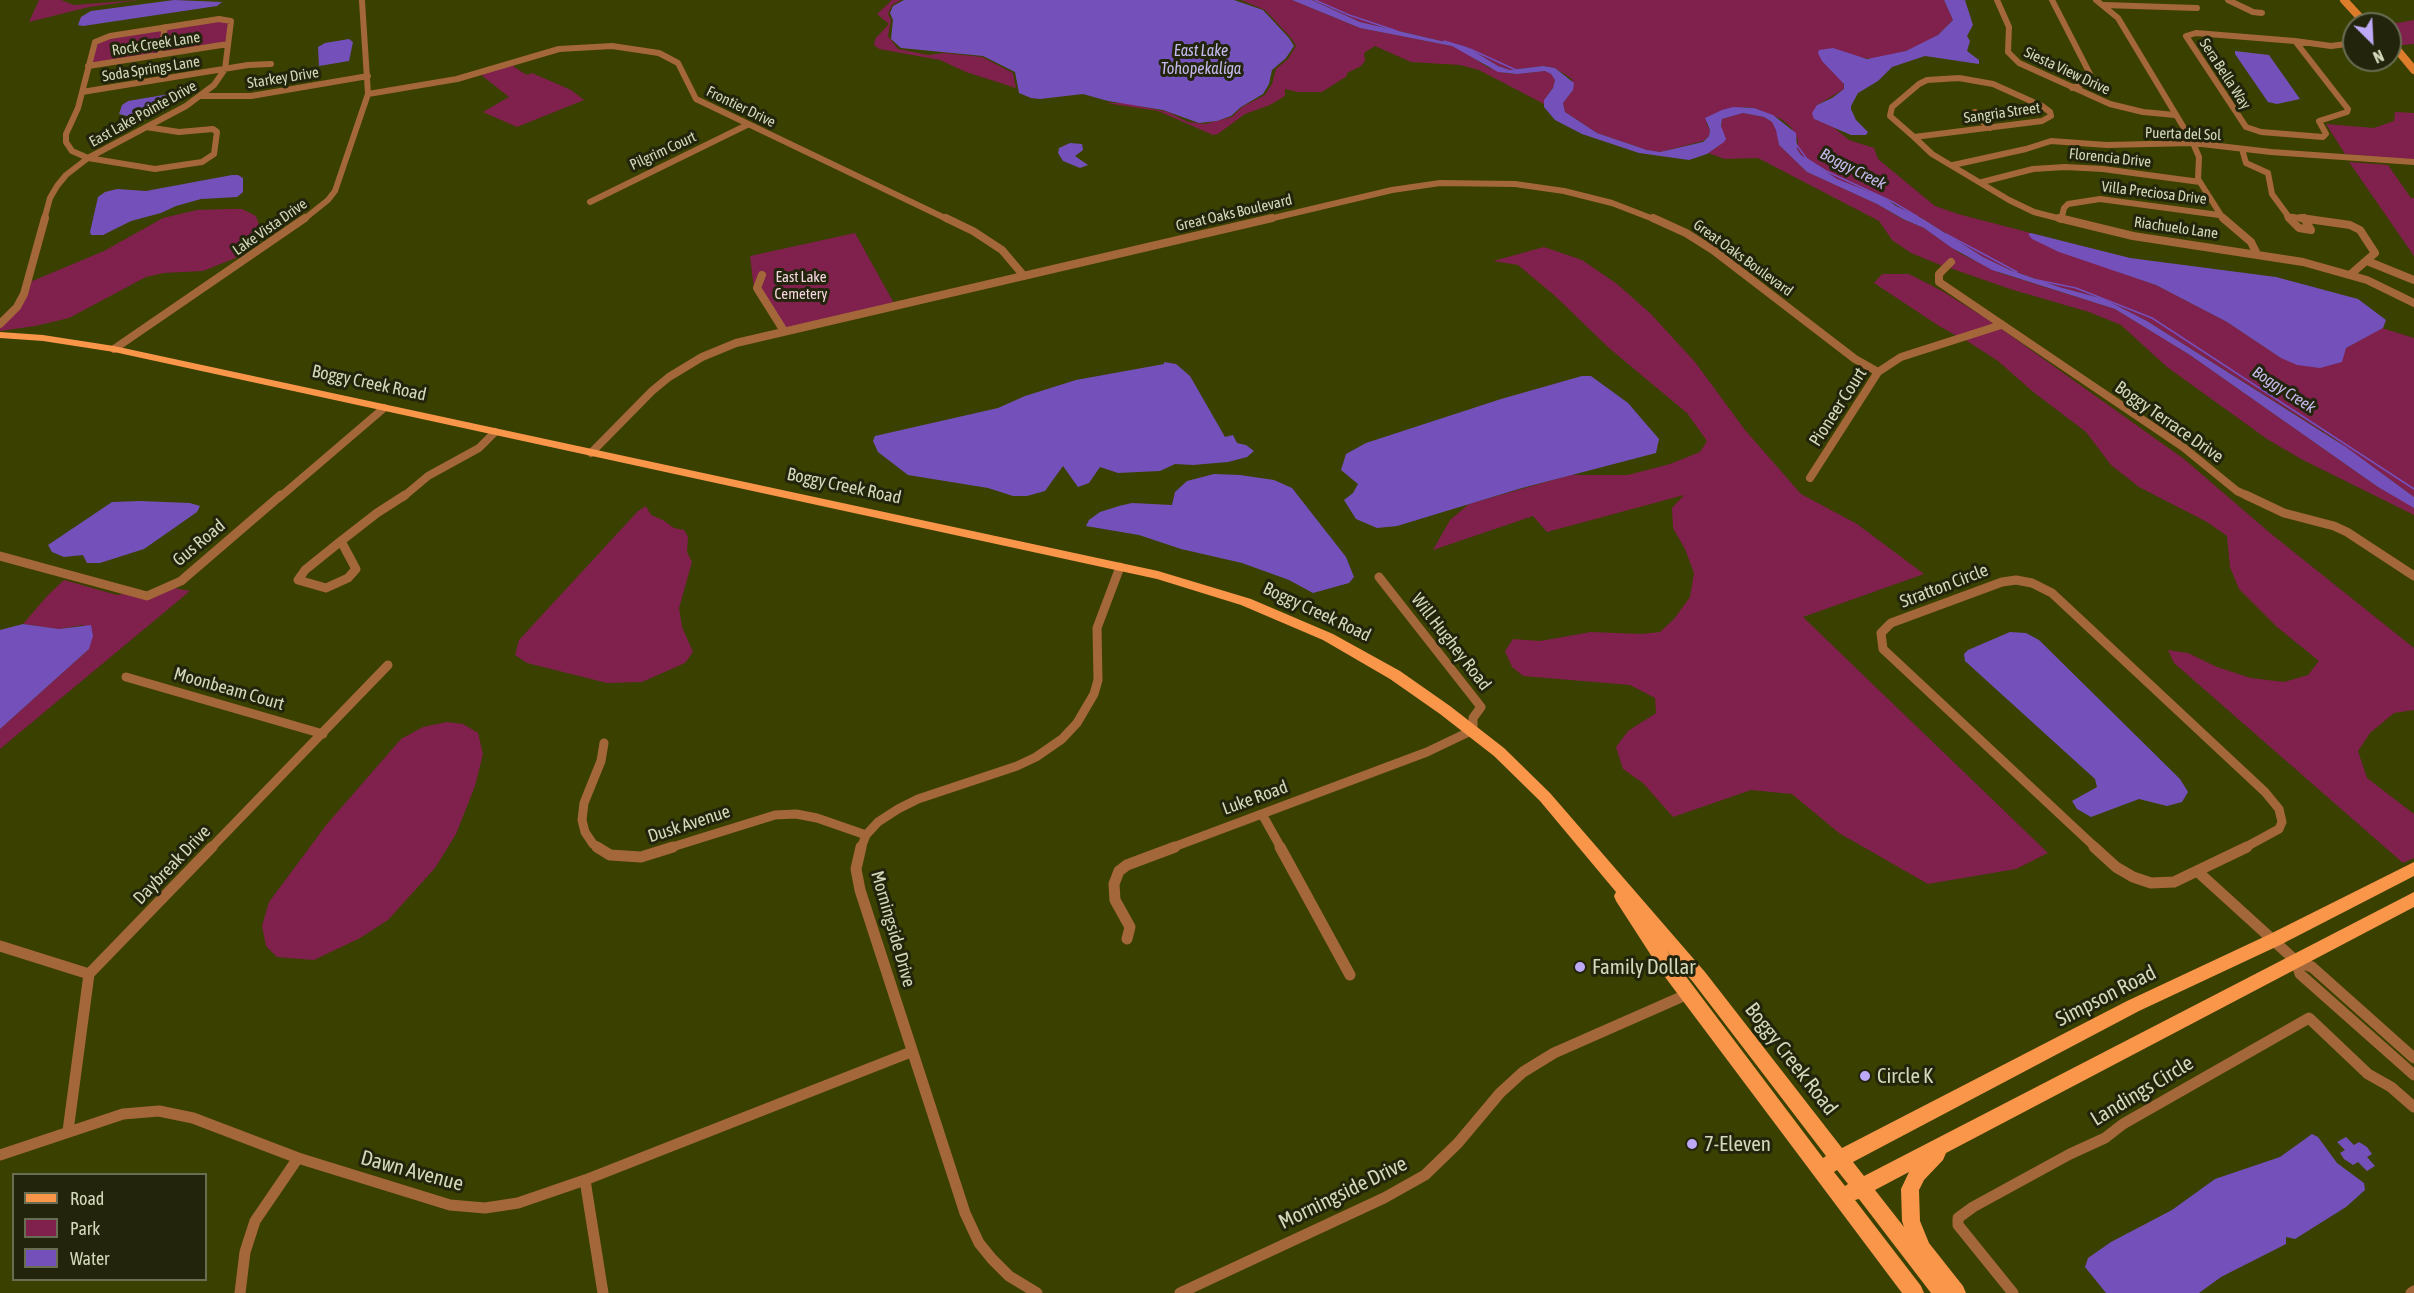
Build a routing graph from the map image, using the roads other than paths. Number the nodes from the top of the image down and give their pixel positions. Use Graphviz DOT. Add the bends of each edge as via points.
graph roads {
  1 [pos="1997,0"];
  2 [pos="2052,0"];
  3 [pos="2096,0"];
  4 [pos="2158,0"];
  5 [pos="2228,0"];
  6 [pos="2344,0"];
  7 [pos="2354,0"];
  8 [pos="362,2"];
  9 [pos="2104,5"];
  10 [pos="2166,8"];
  11 [pos="2197,8"];
  12 [pos="2262,12"];
  13 [pos="2355,12"];
  14 [pos="2364,12"];
  15 [pos="165,27"];
  16 [pos="2295,41"];
  17 [pos="228,44"];
  18 [pos="2342,44"];
  19 [pos="160,55"];
  20 [pos="2073,56"];
  21 [pos="2402,56"];
  22 [pos="2081,57"];
  23 [pos="271,64"];
  24 [pos="88,66"];
  25 [pos="2402,66"];
  26 [pos="225,69"];
  27 [pos="2414,70"];
  28 [pos="368,76"];
  29 [pos="2414,80"];
  30 [pos="2072,88"];
  31 [pos="82,92"];
  32 [pos="368,94"];
  33 [pos="201,96"];
  34 [pos="1975,112"];
  35 [pos="2175,115"];
  36 [pos="747,125"];
  37 [pos="146,127"];
  38 [pos="1990,128"];
  39 [pos="1914,137"];
  40 [pos="2194,145"];
  41 [pos="2242,151"];
  42 [pos="2313,153"];
  43 [pos="88,158"];
  44 [pos="2318,159"];
  45 [pos="1943,160"];
  46 [pos="2414,164"];
  47 [pos="1956,167"];
  48 [pos="1982,182"];
  49 [pos="2200,183"];
  50 [pos="590,201"];
  51 [pos="2219,215"];
  52 [pos="2286,216"];
  53 [pos="2304,218"];
  54 [pos="2061,219"];
  55 [pos="2257,254"];
  56 [pos="2367,261"];
  57 [pos="1951,262"];
  58 [pos="2350,274"];
  59 [pos="762,275"];
  60 [pos="1024,276"];
  61 [pos="2414,280"];
  62 [pos="2414,303"];
  63 [pos="0,324"];
  64 [pos="2001,325"];
  65 [pos="784,331"];
  66 [pos="0,335"];
  67 [pos="114,350"];
  68 [pos="1878,372"];
  69 [pos="384,408"];
  70 [pos="495,432"];
  71 [pos="591,453"];
  72 [pos="1810,478"];
  73 [pos="341,541"];
  74 [pos="0,556"];
  75 [pos="1120,567"];
  76 [pos="2414,576"];
  77 [pos="1380,577"];
  78 [pos="388,665"];
  79 [pos="126,677"];
  80 [pos="1473,730"];
  81 [pos="323,734"];
  82 [pos="604,743"];
  83 [pos="1262,814"];
  84 [pos="866,835"];
  85 [pos="1597,858"];
  86 [pos="2414,869"];
  87 [pos="2197,871"];
  88 [pos="2414,899"];
  89 [pos="1127,939"];
  90 [pos="0,946"];
  91 [pos="2285,950"];
  92 [pos="1692,969"];
  93 [pos="89,974"];
  94 [pos="1350,975"];
  95 [pos="1688,994"];
  96 [pos="1722,1006"];
  97 [pos="911,1052"];
  98 [pos="2414,1058"];
  99 [pos="2414,1075"];
  100 [pos="2414,1107"];
  101 [pos="68,1131"];
  102 [pos="1952,1140"];
  103 [pos="0,1155"];
  104 [pos="298,1158"];
  105 [pos="1840,1159"];
  106 [pos="1821,1169"];
  107 [pos="585,1180"];
  108 [pos="1863,1188"];
  109 [pos="1841,1198"];
  110 [pos="240,1293"];
  111 [pos="603,1293"];
  112 [pos="1037,1293"];
  113 [pos="1180,1293"];
  114 [pos="1914,1293"];
  115 [pos="1943,1293"];
  116 [pos="1956,1293"];
  117 [pos="2013,1293"];
  1 -- 30 [label="street, Siesta View Drive" via="2009,27 2006,47 2013,58"];
  2 -- 22 [label="street"];
  3 -- 9 [label="street"];
  4 -- 10 [label="street"];
  5 -- 12 [label="street"];
  6 -- 13 [label="main road"];
  7 -- 14 [label="main road"];
  8 -- 28 [label="street, Lake Vista Drive"];
  9 -- 10 [label="street"];
  9 -- 35 [label="street" via="2118,18"];
  10 -- 11 [label="street"];
  15 -- 17 [label="street" via="227,19 231,21"];
  15 -- 19 [label="street"];
  15 -- 24 [label="street" via="100,38 95,42"];
  16 -- 16 [label="street, Sera Bella Way" via="2348,110 2319,121 2325,136 2258,132 2246,127 2186,36 2193,33"];
  16 -- 18 [label="street, Sera Bella Way"];
  17 -- 19 [label="street, Rock Creek Lane"];
  17 -- 26 [label="street"];
  19 -- 24 [label="street, Rock Creek Lane"];
  20 -- 22 [label="street"];
  21 -- 27 [label="main road"];
  22 -- 30 [label="street" via="2090,79"];
  23 -- 26 [label="street, Soda Springs Lane"];
  24 -- 31 [label="street"];
  25 -- 29 [label="main road"];
  26 -- 31 [label="street, Soda Springs Lane"];
  26 -- 33 [label="street, East Lake Pointe Drive"];
  28 -- 32 [label="street, Lake Vista Drive"];
  28 -- 33 [label="street, Starkey Drive" via="251,96"];
  30 -- 35 [label="street, Siesta View Drive" via="2126,108"];
  31 -- 43 [label="street" via="66,142 72,151"];
  32 -- 36 [label="street, Frontier Drive" via="448,81 547,52 612,46 659,53 677,63 696,99"];
  32 -- 67 [label="street, Lake Vista Drive" via="335,191 327,201"];
  33 -- 37 [label="street, East Lake Pointe Drive"];
  34 -- 38 [label="street"];
  35 -- 40 [label="street"];
  36 -- 50 [label="street, Pilgrim Court"];
  36 -- 60 [label="street, Frontier Drive" via="973,231 1002,250"];
  37 -- 43 [label="street, East Lake Pointe Drive"];
  37 -- 43 [label="street" via="179,132 213,129 217,132 214,154 202,162 162,168"];
  38 -- 39 [label="street, Sangria Street"];
  38 -- 39 [label="street, Sangria Street" via="2045,120 2051,114 2042,106 1990,83 1936,78 1919,84 1890,109 1893,120"];
  39 -- 45 [label="street, Sangria Street"];
  40 -- 41 [label="street, Puerta del Sol"];
  40 -- 47 [label="street, Puerta del Sol" via="2050,145"];
  40 -- 49 [label="street" via="2199,156"];
  41 -- 42 [label="street, Puerta del Sol"];
  41 -- 44 [label="street, Puerta del Sol"];
  41 -- 52 [label="street" via="2246,163 2268,173 2272,194"];
  42 -- 44 [label="street"];
  42 -- 46 [label="street, Puerta del Sol"];
  43 -- 63 [label="street, East Lake Pointe Drive" via="66,175 50,198 24,294"];
  44 -- 46 [label="street, Puerta del Sol"];
  45 -- 47 [label="street, Riachuelo Lane"];
  47 -- 48 [label="street, Riachuelo Lane"];
  48 -- 49 [label="street, Florencia Drive" via="2065,167"];
  48 -- 54 [label="street, Riachuelo Lane" via="2019,205"];
  49 -- 51 [label="street"];
  51 -- 54 [label="street, Villa Preciosa Drive" via="2100,199 2068,204"];
  51 -- 55 [label="street" via="2251,242"];
  52 -- 53 [label="street"];
  52 -- 53 [label="street" via="2309,231"];
  53 -- 56 [label="street" via="2356,227 2374,249"];
  54 -- 55 [label="street, Riachuelo Lane" via="2133,236"];
  55 -- 58 [label="street, Riachuelo Lane"];
  56 -- 58 [label="street"];
  56 -- 61 [label="street"];
  57 -- 64 [label="street, Boggy Terrace Drive" via="1939,274 1939,282"];
  58 -- 62 [label="street, Riachuelo Lane"];
  59 -- 65 [label="street" via="757,288"];
  60 -- 65 [label="street, Great Oaks Boulevard"];
  60 -- 68 [label="street, Great Oaks Boulevard" via="1392,190 1440,183 1515,184 1612,203 1686,233"];
  64 -- 68 [label="street, Pioneer Court" via="1901,357"];
  64 -- 76 [label="street, Boggy Terrace Drive" via="2183,447 2237,491 2284,513 2347,532"];
  65 -- 71 [label="street, Great Oaks Boulevard" via="719,350 669,377"];
  66 -- 67 [label="main road, Boggy Creek Road"];
  67 -- 69 [label="main road, Boggy Creek Road"];
  68 -- 72 [label="street, Pioneer Court"];
  69 -- 70 [label="main road, Boggy Creek Road"];
  69 -- 74 [label="street, Gus Road" via="181,581 164,590 147,596"];
  70 -- 71 [label="main road, Boggy Creek Road"];
  70 -- 73 [label="street" via="479,448 428,476"];
  71 -- 75 [label="main road, Boggy Creek Road"];
  73 -- 73 [label="street" via="305,570 298,580 326,588 348,578 356,569"];
  75 -- 80 [label="main road, Boggy Creek Road" via="1199,587 1291,620 1388,670"];
  75 -- 84 [label="street" via="1097,628 1099,668 1094,694 1070,731 1023,763 897,809"];
  77 -- 80 [label="street, Will Hughey Road" via="1481,707 1473,718"];
  78 -- 81 [label="street, Daybreak Drive"];
  79 -- 81 [label="street, Moonbeam Court"];
  80 -- 83 [label="street, Luke Road" via="1427,752"];
  80 -- 85 [label="main road, Boggy Creek Road" via="1530,781"];
  81 -- 93 [label="street, Daybreak Drive"];
  82 -- 84 [label="street, Dusk Avenue" via="582,820 593,843 610,855 641,857 774,815 817,818"];
  83 -- 89 [label="street, Luke Road" via="1119,871 1114,884 1115,900 1130,927"];
  83 -- 94 [label="street"];
  84 -- 97 [label="street, Morningside Drive" via="856,869 860,890"];
  85 -- 92 [label="main road, Boggy Creek Road"];
  85 -- 95 [label="main road, Boggy Creek Road"];
  86 -- 91 [label="main road, Simpson Road"];
  87 -- 87 [label="street, Stratton Circle" via="2274,834 2282,822 2279,809 2052,593 2027,582 2006,581 1891,623 1883,630 1881,642 1888,655 2122,871 2158,883 2174,882"];
  87 -- 91 [label="street"];
  88 -- 91 [label="main road, Simpson Road"];
  90 -- 93 [label="street"];
  91 -- 98 [label="street" via="2312,967"];
  91 -- 99 [label="street" via="2300,974"];
  91 -- 102 [label="main road, Simpson Road"];
  91 -- 105 [label="main road, Simpson Road" via="2133,1006"];
  92 -- 95 [label="main road"];
  92 -- 96 [label="main road, Boggy Creek Road"];
  93 -- 101 [label="street"];
  95 -- 96 [label="main road" via="1702,994"];
  95 -- 106 [label="main road, Boggy Creek Road"];
  95 -- 113 [label="street, Morningside Drive" via="1554,1053 1523,1072 1425,1175"];
  96 -- 105 [label="main road, Boggy Creek Road"];
  97 -- 107 [label="street, Dawn Avenue"];
  97 -- 112 [label="street, Morningside Drive" via="972,1229 1009,1276"];
  100 -- 117 [label="street, Landings Circle" via="2368,1074 2309,1018 2123,1124 2106,1138 1958,1218 1958,1225"];
  101 -- 103 [label="street, Dawn Avenue"];
  101 -- 104 [label="street, Dawn Avenue" via="123,1114 159,1110 193,1118"];
  102 -- 108 [label="main road, Simpson Road"];
  102 -- 116 [label="main road" via="1918,1174 1910,1189 1909,1203 1922,1249"];
  104 -- 107 [label="street, Dawn Avenue" via="450,1205 485,1208 518,1203"];
  104 -- 110 [label="street" via="255,1221 245,1252"];
  105 -- 106 [label="main road, Simpson Road"];
  105 -- 108 [label="main road, Boggy Creek Road"];
  106 -- 109 [label="main road, Boggy Creek Road"];
  107 -- 111 [label="street"];
  108 -- 109 [label="main road, Simpson Road"];
  108 -- 115 [label="main road, Boggy Creek Road"];
  109 -- 114 [label="main road, Boggy Creek Road"];
}
